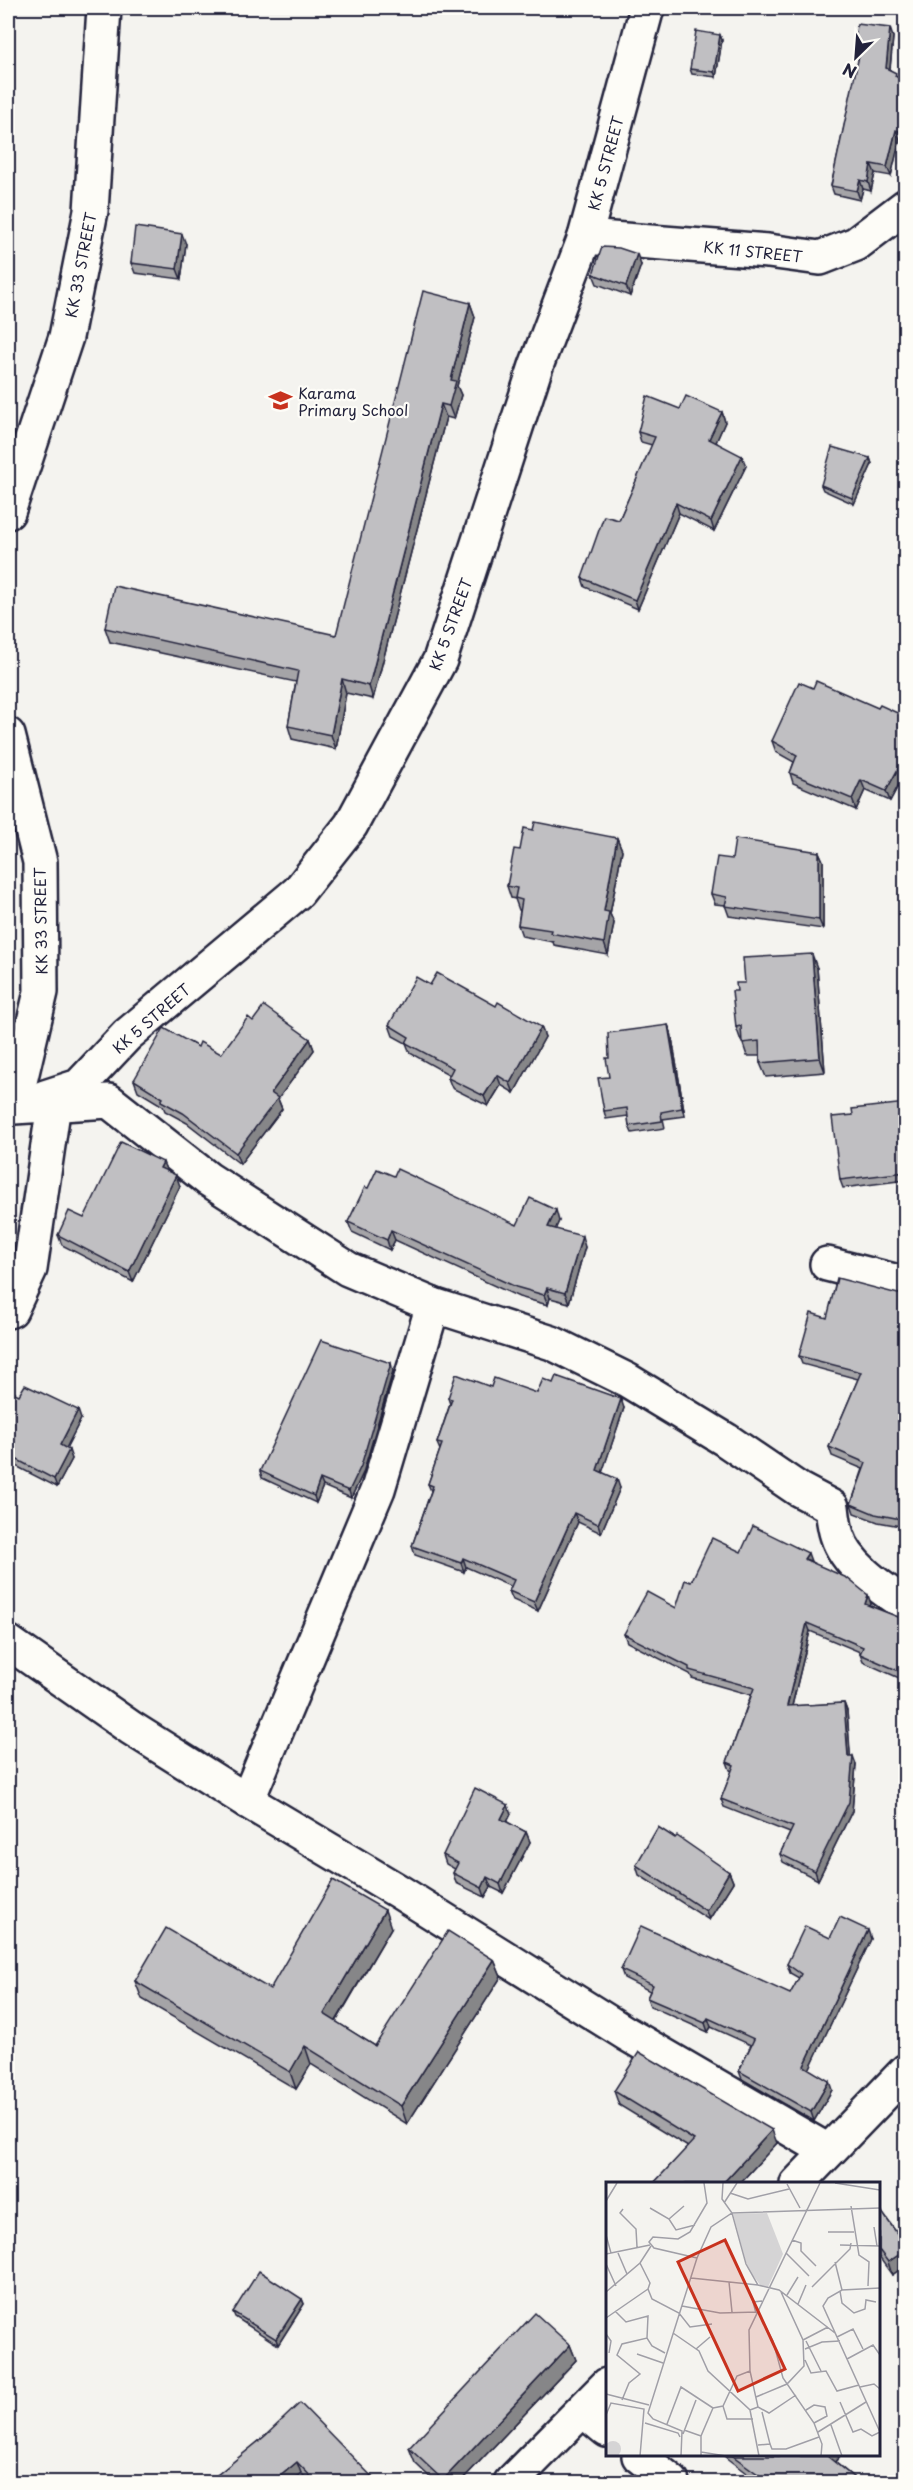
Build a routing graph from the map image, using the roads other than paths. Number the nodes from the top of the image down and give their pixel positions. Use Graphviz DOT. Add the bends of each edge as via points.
graph roads {
  1 [pos="104,8"];
  2 [pos="647,8"];
  3 [pos="906,206"];
  4 [pos="585,237"];
  5 [pos="8,512"];
  6 [pos="8,735"];
  7 [pos="54,1104"];
  8 [pos="11,1112"];
  9 [pos="828,1264"];
  10 [pos="906,1284"];
  11 [pos="433,1305"];
  12 [pos="8,1311"];
  13 [pos="906,1605"];
  14 [pos="8,1642"];
  15 [pos="247,1801"];
  16 [pos="906,2071"];
  17 [pos="828,2151"];
  18 [pos="799,2182"];
  19 [pos="606,2388"];
  20 [pos="595,2420"];
  21 [pos="640,2457"];
  22 [pos="511,2482"];
  23 [pos="672,2482"];
  1 -- 5 [label="street, KK 33 STREET" via="91,211 66,337"];
  2 -- 4 [label="street, KK 5 STREET"];
  3 -- 4 [label="street, KK 11 STREET" via="856,244 820,258"];
  4 -- 8 [label="street, KK 5 STREET" via="536,366 440,660 351,825 298,892 127,1035 79,1086"];
  6 -- 8 [label="street, KK 33 STREET" via="40,862 41,992"];
  7 -- 8 [label="street"];
  7 -- 11 [label="street" via="108,1101 208,1179 348,1269"];
  7 -- 12 [label="street" via="30,1269"];
  9 -- 10 [label="street"];
  11 -- 13 [label="street" via="552,1343 627,1380 832,1507 837,1536 852,1560"];
  11 -- 15 [label="street" via="378,1489"];
  14 -- 15 [label="street" via="130,1728"];
  15 -- 17 [label="street" via="627,2034"];
  16 -- 17 [label="street"];
  17 -- 18 [label="street"];
  19 -- 20 [label="street"];
  20 -- 22 [label="street"];
  21 -- 23 [label="street"];
}
